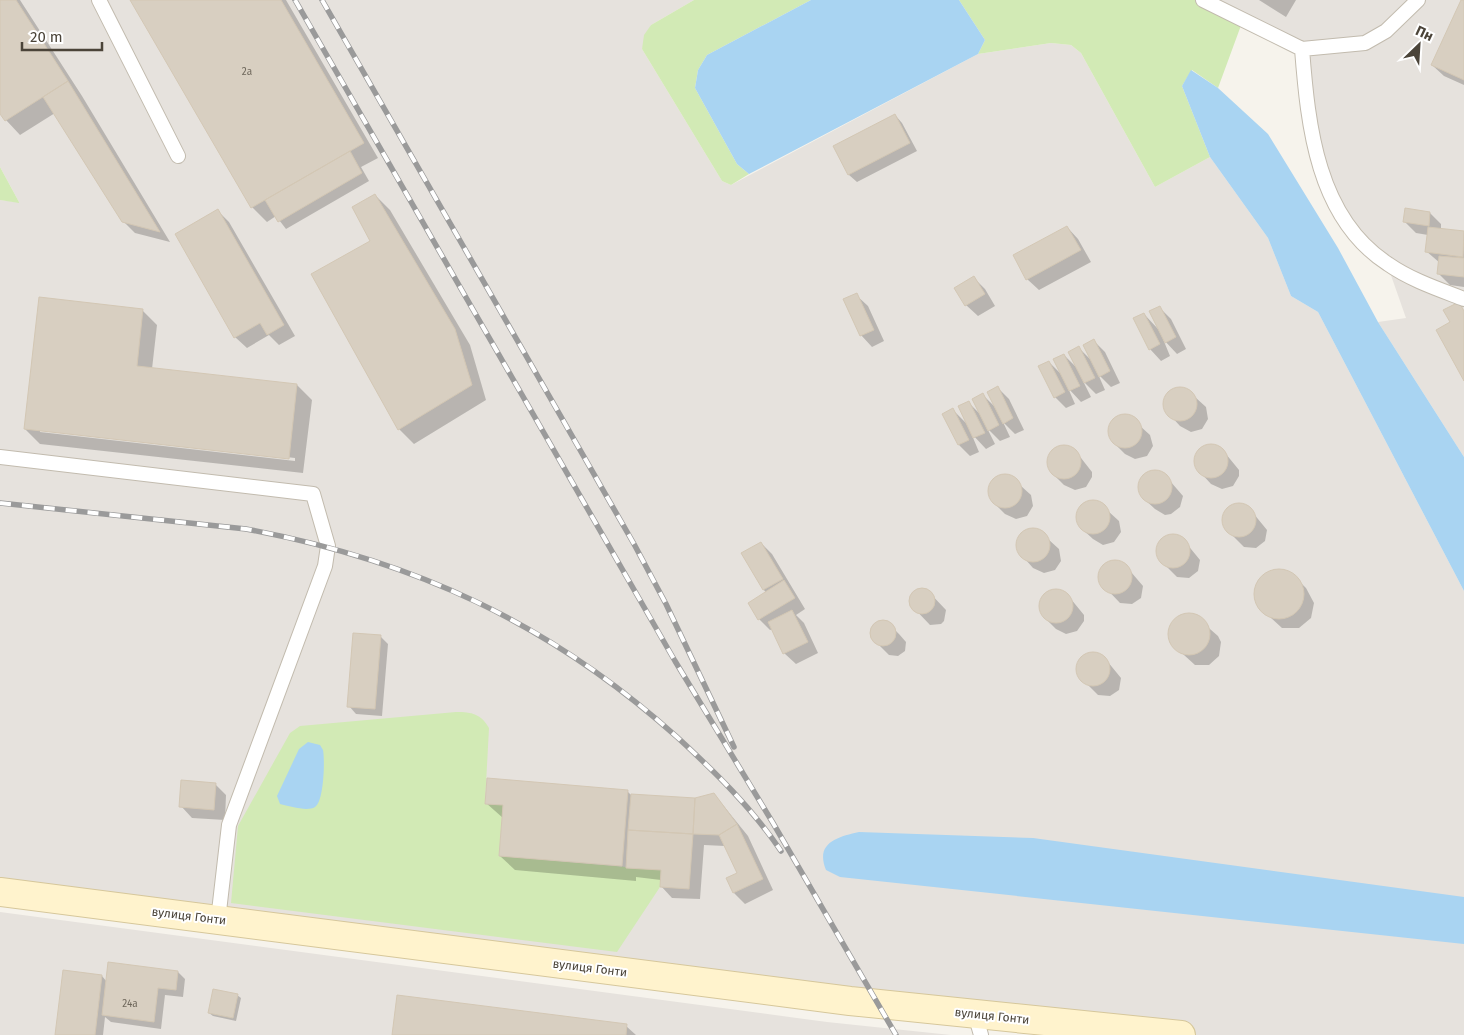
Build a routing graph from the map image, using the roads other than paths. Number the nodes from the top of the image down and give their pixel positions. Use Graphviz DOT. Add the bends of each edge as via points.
graph roads {
  1 [pos="99,0"];
  2 [pos="1203,0"];
  3 [pos="1418,0"];
  4 [pos="1302,49"];
  5 [pos="178,156"];
  6 [pos="1464,299"];
  7 [pos="0,457"];
  8 [pos="0,892"];
  9 [pos="218,920"];
  10 [pos="978,1024"];
  11 [pos="1181,1035"];
  1 -- 5 [label="lane"];
  2 -- 4 [label="lane"];
  3 -- 4 [label="lane" via="1386,31 1364,43"];
  4 -- 6 [label="lane" via="1320,167 1328,193 1349,228 1363,245 1387,264 1416,280"];
  7 -- 9 [label="lane" via="313,494 328,546 324,566 229,825"];
  8 -- 9 [label="street, вулиця Гонти"];
  9 -- 10 [label="street, вулиця Гонти" via="850,1001"];
  10 -- 11 [label="street, вулиця Гонти"];
}
